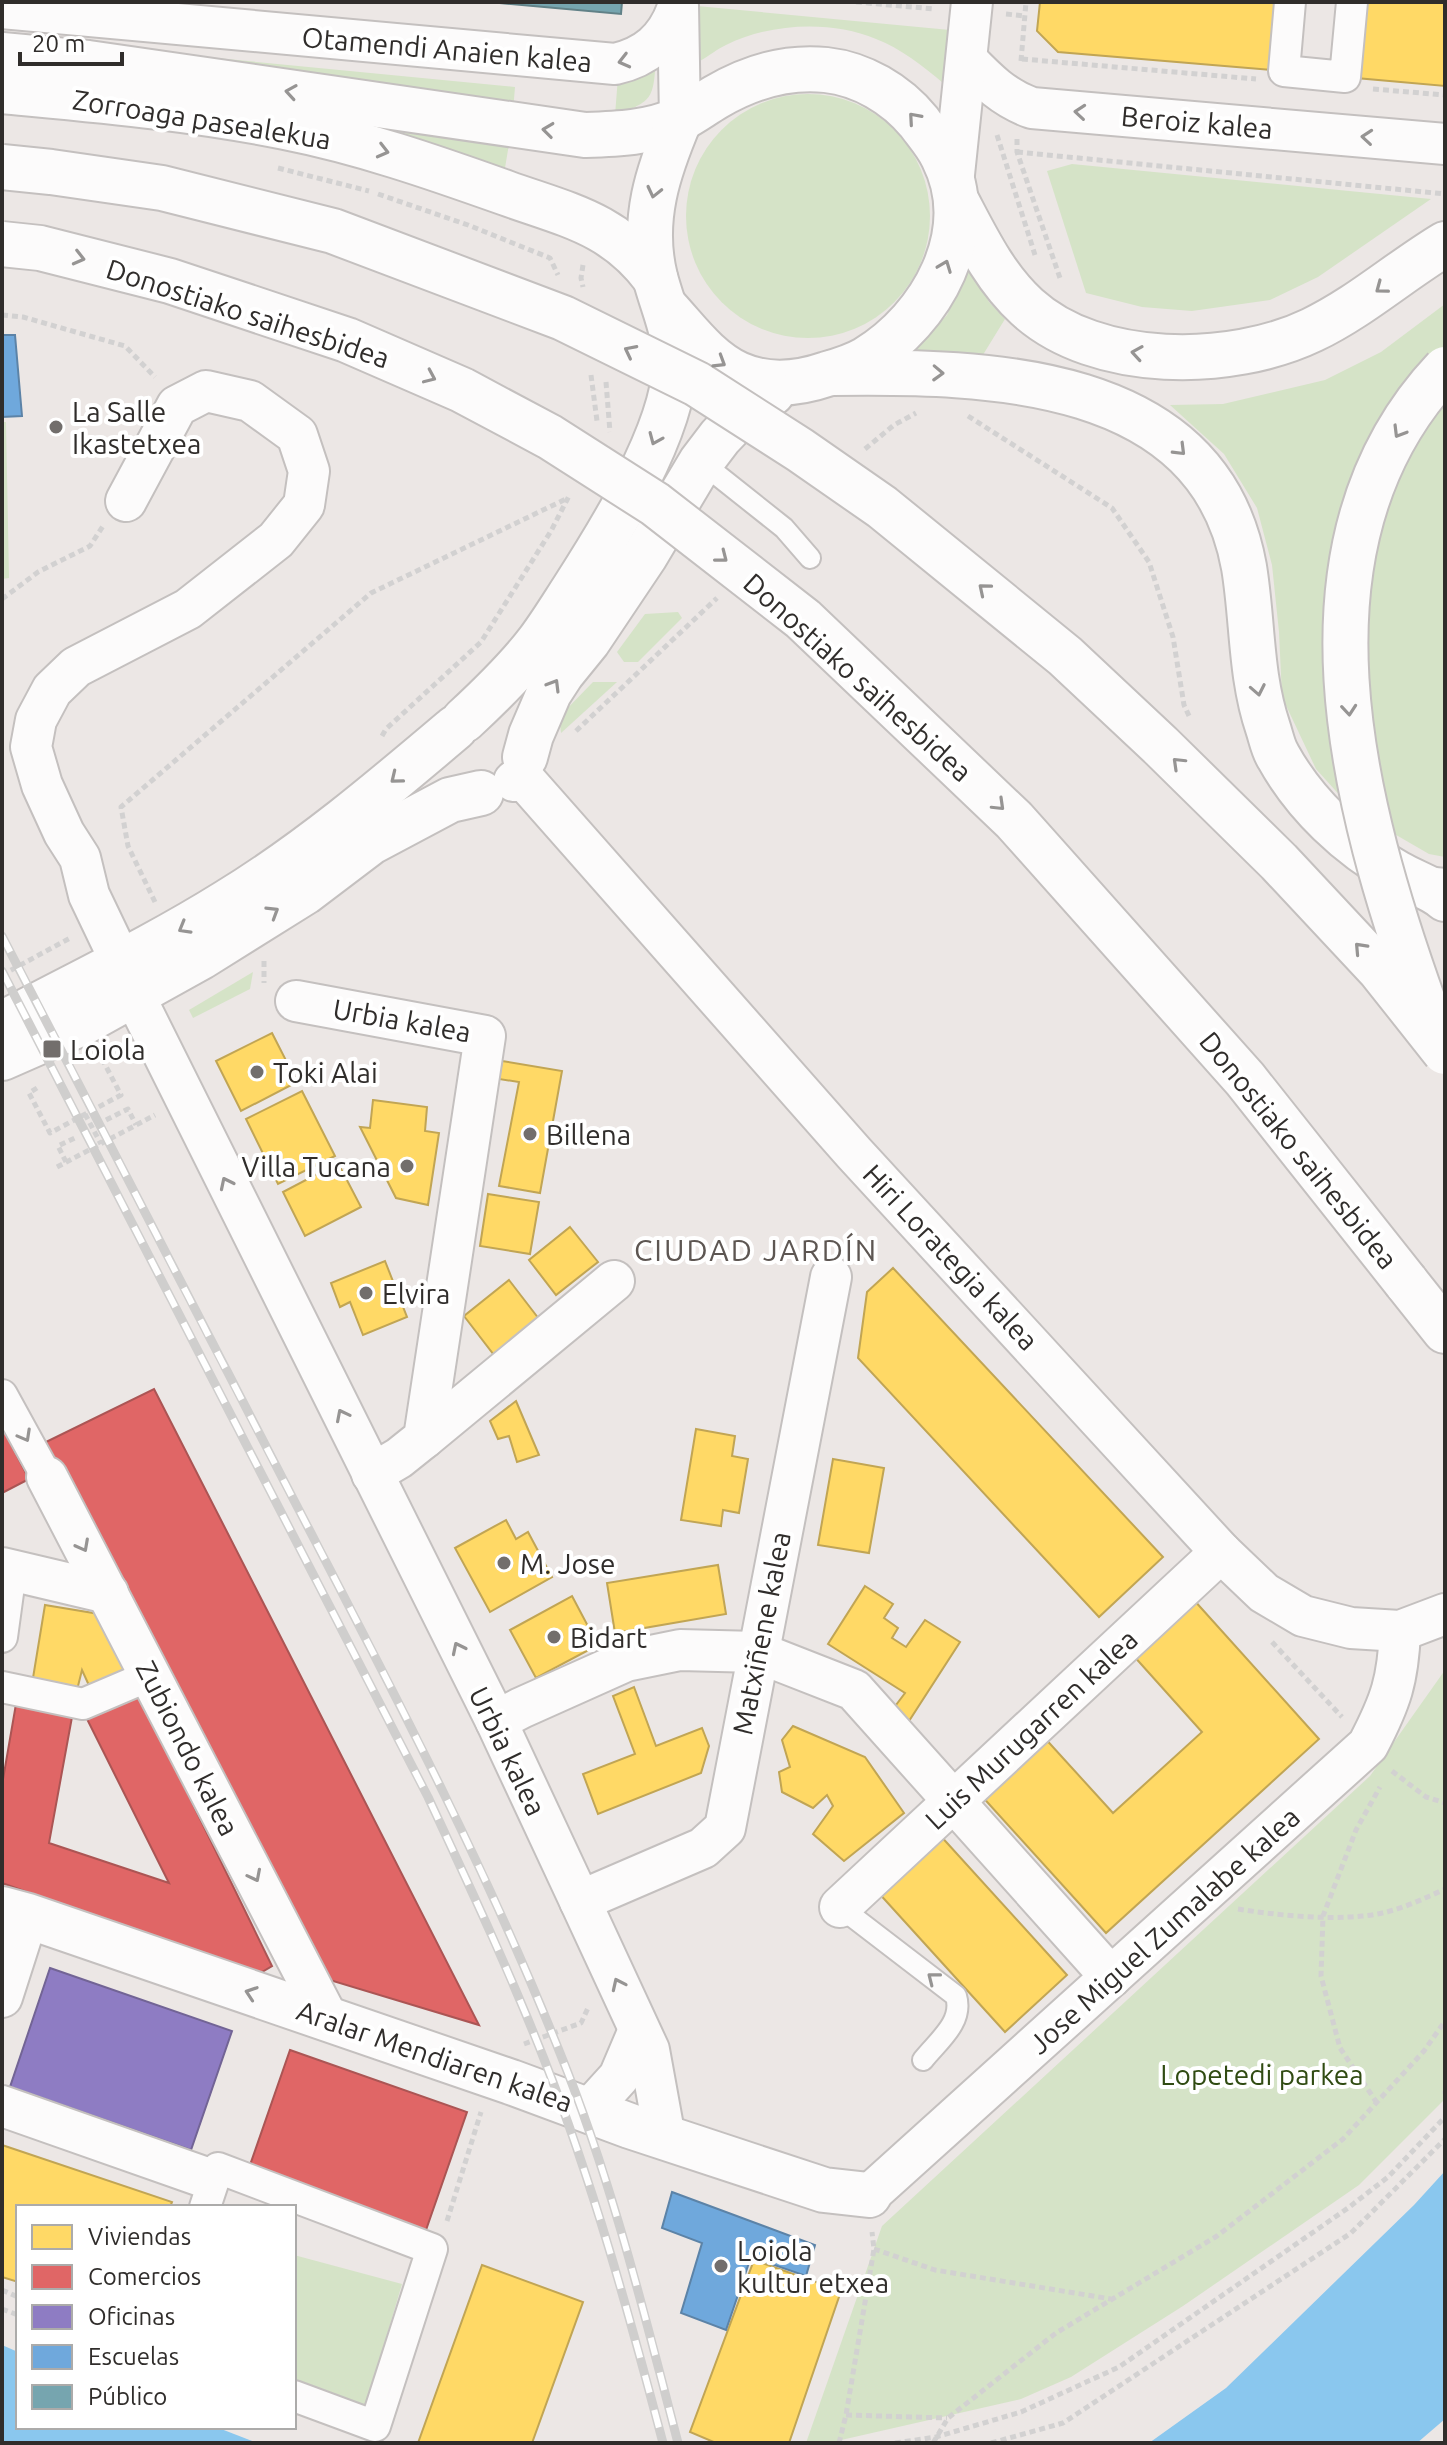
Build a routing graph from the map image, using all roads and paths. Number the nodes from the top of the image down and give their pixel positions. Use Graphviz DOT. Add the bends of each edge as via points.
graph roads {
  1 [pos="856,2"];
  2 [pos="1026,2"];
  3 [pos="1290,2"];
  4 [pos="1352,2"];
  5 [pos="4,6"];
  6 [pos="678,6"];
  7 [pos="957,6"];
  8 [pos="2,55"];
  9 [pos="1021,59"];
  10 [pos="967,60"];
  11 [pos="1266,80"];
  12 [pos="1371,89"];
  13 [pos="2,91"];
  14 [pos="1445,95"];
  15 [pos="1018,103"];
  16 [pos="672,113"];
  17 [pos="1445,144"];
  18 [pos="1017,152"];
  19 [pos="2,167"];
  20 [pos="954,192"];
  21 [pos="1445,194"];
  22 [pos="2,244"];
  23 [pos="1445,244"];
  24 [pos="1063,287"];
  25 [pos="661,293"];
  26 [pos="2,315"];
  27 [pos="1445,369"];
  28 [pos="812,378"];
  29 [pos="177,406"];
  30 [pos="918,412"];
  31 [pos="966,414"];
  32 [pos="858,457"];
  33 [pos="701,462"];
  34 [pos="126,501"];
  35 [pos="810,558"];
  36 [pos="725,590"];
  37 [pos="2,599"];
  38 [pos="460,724"];
  39 [pos="1196,730"];
  40 [pos="567,739"];
  41 [pos="380,740"];
  42 [pos="507,777"];
  43 [pos="1441,893"];
  44 [pos="164,896"];
  45 [pos="154,900"];
  46 [pos="159,909"];
  47 [pos="86,930"];
  48 [pos="264,957"];
  49 [pos="251,964"];
  50 [pos="2,975"];
  51 [pos="115,978"];
  52 [pos="296,1001"];
  53 [pos="2,1024"];
  54 [pos="1445,1052"];
  55 [pos="2,1058"];
  56 [pos="90,1060"];
  57 [pos="1445,1062"];
  58 [pos="46,1083"];
  59 [pos="167,1108"];
  60 [pos="85,1114"];
  61 [pos="106,1120"];
  62 [pos="136,1125"];
  63 [pos="75,1138"];
  64 [pos="101,1144"];
  65 [pos="66,1162"];
  66 [pos="57,1167"];
  67 [pos="831,1277"];
  68 [pos="614,1281"];
  69 [pos="1445,1331"];
  70 [pos="2,1395"];
  71 [pos="424,1438"];
  72 [pos="372,1474"];
  73 [pos="47,1477"];
  74 [pos="1221,1552"];
  75 [pos="7,1570"];
  76 [pos="108,1593"];
  77 [pos="1445,1614"];
  78 [pos="1400,1631"];
  79 [pos="2,1637"];
  80 [pos="757,1652"];
  81 [pos="151,1675"];
  82 [pos="2,1687"];
  83 [pos="496,1721"];
  84 [pos="1390,1769"];
  85 [pos="953,1802"];
  86 [pos="1445,1889"];
  87 [pos="580,1901"];
  88 [pos="1194,1902"];
  89 [pos="840,1907"];
  90 [pos="15,1913"];
  91 [pos="1323,1916"];
  92 [pos="1111,1977"];
  93 [pos="2,1997"];
  94 [pos="587,2000"];
  95 [pos="328,2019"];
  96 [pos="1445,2021"];
  97 [pos="639,2030"];
  98 [pos="923,2060"];
  99 [pos="492,2076"];
  100 [pos="1377,2103"];
  101 [pos="2,2106"];
  102 [pos="589,2110"];
  103 [pos="1445,2117"];
  104 [pos="665,2138"];
  105 [pos="1445,2139"];
  106 [pos="203,2192"];
  107 [pos="869,2195"];
  108 [pos="432,2249"];
  109 [pos="874,2249"];
  110 [pos="1112,2299"];
  111 [pos="296,2397"];
  112 [pos="846,2415"];
  113 [pos="948,2418"];
  114 [pos="935,2440"];
  115 [pos="839,2443"];
  116 [pos="895,2443"];
  117 [pos="991,2443"];
  1 -- 7 [label="path"];
  2 -- 9 [label="path"];
  3 -- 4 [label="street" via="1284,71 1345,77"];
  6 -- 5 [label="street, Otamendi Anaien kalea, one-way" via="654,47 615,64"];
  6 -- 16 [label="street"];
  7 -- 10 [label="street"];
  16 -- 8 [label="main road, Zorroaga pasealekua, one-way" via="618,134 563,132"];
  9 -- 11 [label="path"];
  9 -- 15 [label="path"];
  10 -- 15 [label="street, Beroiz kalea" via="991,86"];
  10 -- 20 [label="street"];
  12 -- 14 [label="path"];
  13 -- 25 [label="main road, Zorroaga pasealekua, one-way" via="285,127 411,159 607,231 642,260"];
  17 -- 15 [label="street, Beroiz kalea, one-way"];
  15 -- 18 [label="path"];
  20 -- 16 [label="main road, one-way" via="944,157 910,112 892,95 830,70 771,73"];
  16 -- 25 [label="main road, one-way" via="650,211 650,245"];
  18 -- 21 [label="path"];
  18 -- 24 [label="path"];
  54 -- 19 [label="main road, one-way, bridge" via="1380,970 1279,862 1065,656 882,507 697,384 563,318 333,231 162,188"];
  23 -- 20 [label="main road, one-way" via="1309,332 1243,352 1162,356 1071,335 1032,311 1000,277"];
  28 -- 20 [label="main road, one-way" via="875,353 921,311 951,252"];
  22 -- 69 [label="main road, Donostiako saihesbidea, one-way, bridge" via="40,248 170,281 347,340 462,390 550,437 655,504 803,619 1014,820 1245,1079"];
  25 -- 28 [label="main road, Zorroaga pasealekua, one-way" via="709,356 739,374 769,382"];
  25 -- 38 [label="main road, one-way" via="675,347 673,385 641,471 541,639"];
  26 -- 29 [label="path" via="125,346"];
  27 -- 57 [label="main road, one-way, bridge" via="1418,402 1379,468 1355,541 1345,617 1352,740 1369,827 1401,940"];
  28 -- 33 [label="main road" via="766,397 742,414"];
  28 -- 43 [label="main road, Zorroaga pasealekua, one-way" via="961,374 1040,385 1126,413 1170,440 1206,475 1229,515 1244,567 1261,708 1277,754 1328,822 1398,874"];
  29 -- 34 [label="street"];
  29 -- 47 [label="street, Urbia kalea" via="206,391 250,401 297,435 309,471 304,505 276,540 188,609 76,667 52,690 36,720 31,747 42,785 80,858 89,895"];
  30 -- 32 [label="path"];
  31 -- 39 [label="path" via="1112,508 1149,562 1173,637 1184,705"];
  33 -- 35 [label="lane" via="784,528"];
  42 -- 33 [label="main road, one-way" via="549,693 645,556"];
  34 -- 37 [label="path" via="90,546 38,572"];
  36 -- 40 [label="path"];
  38 -- 42 [label="main road" via="487,714 510,722 519,732 524,744"];
  38 -- 42 [label="main road" via="447,750 447,762 459,783 469,790"];
  38 -- 51 [label="main road, one-way" via="317,840"];
  41 -- 45 [label="path" via="481,642 569,497 371,593 121,807 128,846"];
  51 -- 42 [label="main road, one-way" via="201,957 288,903 371,842"];
  42 -- 74 [label="street, Hiri Lorategia kalea" via="523,778 854,1153"];
  44 -- 45 [label="path"];
  45 -- 46 [label="path"];
  45 -- 47 [label="path"];
  47 -- 50 [label="path"];
  47 -- 51 [label="street, Urbia kalea"];
  47 -- 51 [label="path"];
  48 -- 49 [label="path"];
  51 -- 53 [label="main road"];
  51 -- 55 [label="main road" via="84,1022"];
  72 -- 51 [label="street, Urbia kalea, one-way"];
  52 -- 71 [label="street, Urbia kalea" via="485,1036"];
  56 -- 60 [label="path" via="100,1055 121,1095"];
  58 -- 60 [label="path" via="29,1093 50,1133"];
  59 -- 62 [label="path"];
  60 -- 64 [label="path"];
  61 -- 62 [label="path" via="128,1109"];
  62 -- 64 [label="path"];
  63 -- 65 [label="path" via="58,1146"];
  64 -- 65 [label="path"];
  65 -- 66 [label="path"];
  67 -- 80 [label="street, Matxiñene kalea"];
  68 -- 71 [label="street"];
  70 -- 73 [label="street, one-way"];
  71 -- 72 [label="street"];
  83 -- 72 [label="street, Urbia kalea, one-way"];
  73 -- 76 [label="street, Zubiondo kalea, one-way"];
  74 -- 78 [label="street, Hiri Lorategia kalea" via="1264,1593 1303,1616 1351,1628"];
  74 -- 85 [label="street, Luis Murugarren kalea"];
  75 -- 76 [label="street"];
  75 -- 79 [label="street"];
  76 -- 81 [label="street, Zubiondo kalea"];
  77 -- 78 [label="street, Hiri Lorategia kalea"];
  78 -- 88 [label="street, Jose Miguel Zumalabe kalea" via="1390,1702 1368,1745"];
  80 -- 83 [label="street" via="680,1650 626,1661"];
  80 -- 85 [label="street" via="854,1690"];
  80 -- 87 [label="street, Matxiñene kalea" via="725,1828 703,1848"];
  81 -- 82 [label="street" via="83,1704"];
  81 -- 95 [label="street, Zubiondo kalea, one-way"];
  83 -- 87 [label="street, Urbia kalea"];
  84 -- 91 [label="path" via="1356,1830"];
  85 -- 89 [label="street, Luis Murugarren kalea"];
  85 -- 92 [label="street"];
  86 -- 91 [label="path" via="1409,1906 1363,1916"];
  97 -- 87 [label="street, Urbia kalea, one-way"];
  88 -- 91 [label="path" via="1276,1915"];
  88 -- 92 [label="street, Jose Miguel Zumalabe kalea"];
  98 -- 89 [label="lane, one-way" via="957,2018 956,1996"];
  90 -- 93 [label="street"];
  95 -- 90 [label="main road, Aralar Mendiaren kalea, one-way"];
  91 -- 100 [label="path" via="1321,1976 1340,2048"];
  92 -- 107 [label="street, Jose Miguel Zumalabe kalea"];
  94 -- 99 [label="path" via="589,2010 581,2023 510,2049"];
  95 -- 99 [label="main road, Aralar Mendiaren kalea"];
  96 -- 100 [label="path"];
  97 -- 102 [label="street" via="619,2077"];
  97 -- 104 [label="street, Urbia kalea" via="649,2050"];
  99 -- 102 [label="main road, Aralar Mendiaren kalea"];
  99 -- 108 [label="path" via="442,2234"];
  100 -- 110 [label="path" via="1343,2139 1217,2236"];
  101 -- 106 [label="street"];
  102 -- 104 [label="main road, Aralar Mendiaren kalea"];
  103 -- 114 [label="path" via="1388,2177 1348,2208 1119,2367 1021,2412"];
  104 -- 107 [label="main road, Aralar Mendiaren kalea" via="824,2190"];
  105 -- 117 [label="path" via="1351,2233 1063,2423"];
  106 -- 108 [label="street" via="218,2168"];
  107 -- 109 [label="path"];
  108 -- 111 [label="street" via="375,2426"];
  109 -- 110 [label="path" via="935,2270"];
  109 -- 112 [label="path"];
  110 -- 113 [label="path" via="1056,2333"];
  112 -- 113 [label="path"];
  112 -- 115 [label="path"];
  113 -- 114 [label="path"];
  114 -- 116 [label="path"];
}
